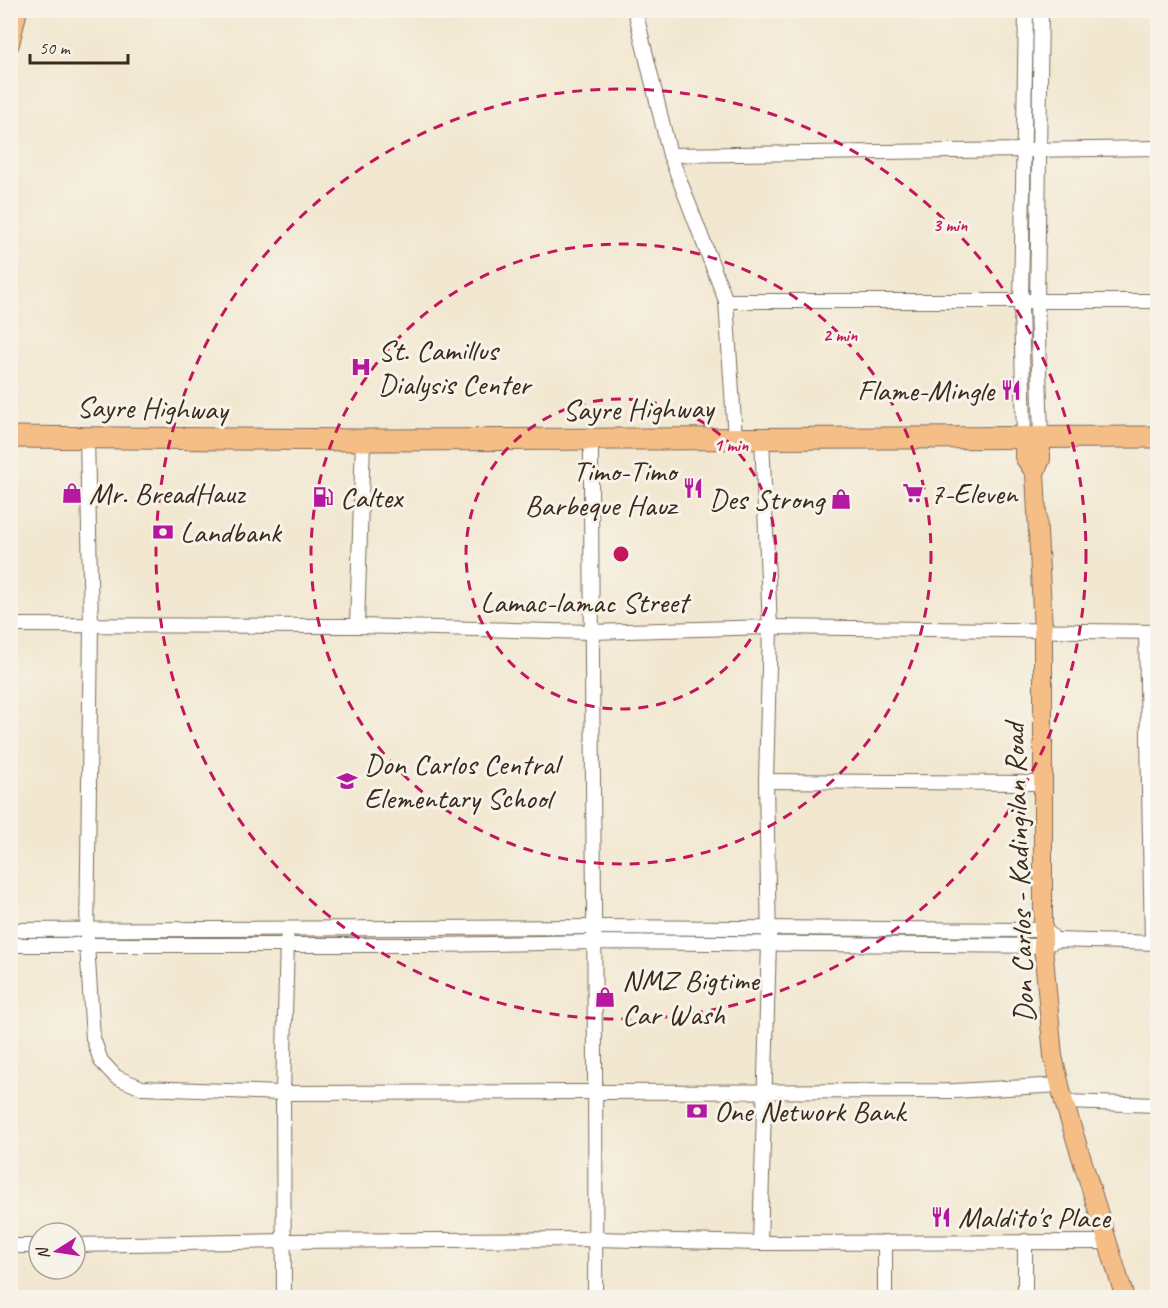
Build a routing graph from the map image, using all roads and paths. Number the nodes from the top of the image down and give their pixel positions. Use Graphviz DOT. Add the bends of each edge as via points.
graph roads {
  1 [pos="18,10"];
  2 [pos="635,10"];
  3 [pos="1026,10"];
  4 [pos="1041,10"];
  5 [pos="10,44"];
  6 [pos="1158,148"];
  7 [pos="1025,150"];
  8 [pos="1040,150"];
  9 [pos="670,155"];
  10 [pos="1158,300"];
  11 [pos="726,301"];
  12 [pos="1037,302"];
  13 [pos="1022,303"];
  14 [pos="10,437"];
  15 [pos="87,437"];
  16 [pos="762,437"];
  17 [pos="1158,437"];
  18 [pos="735,438"];
  19 [pos="1032,439"];
  20 [pos="363,440"];
  21 [pos="591,440"];
  22 [pos="10,625"];
  23 [pos="91,625"];
  24 [pos="357,626"];
  25 [pos="770,627"];
  26 [pos="1043,630"];
  27 [pos="591,632"];
  28 [pos="1152,633"];
  29 [pos="766,781"];
  30 [pos="1042,783"];
  31 [pos="287,927"];
  32 [pos="596,927"];
  33 [pos="10,930"];
  34 [pos="769,936"];
  35 [pos="87,937"];
  36 [pos="1048,939"];
  37 [pos="596,942"];
  38 [pos="1155,943"];
  39 [pos="10,945"];
  40 [pos="286,945"];
  41 [pos="595,1091"];
  42 [pos="766,1091"];
  43 [pos="283,1093"];
  44 [pos="1062,1094"];
  45 [pos="1158,1105"];
  46 [pos="596,1239"];
  47 [pos="285,1240"];
  48 [pos="1025,1241"];
  49 [pos="885,1242"];
  50 [pos="1107,1242"];
  51 [pos="760,1243"];
  52 [pos="87,1245"];
  53 [pos="10,1246"];
  54 [pos="27,1246"];
  55 [pos="284,1298"];
  56 [pos="595,1298"];
  57 [pos="885,1298"];
  58 [pos="1025,1298"];
  59 [pos="1125,1298"];
  1 -- 5 [label="main road"];
  2 -- 9 [label="street"];
  3 -- 7 [label="street"];
  4 -- 8 [label="street"];
  6 -- 8 [label="street"];
  7 -- 8 [label="street"];
  7 -- 9 [label="street"];
  7 -- 13 [label="street"];
  8 -- 12 [label="street"];
  9 -- 11 [label="street"];
  10 -- 12 [label="street"];
  11 -- 13 [label="street"];
  11 -- 18 [label="street"];
  12 -- 13 [label="street"];
  12 -- 19 [label="street"];
  13 -- 19 [label="street"];
  14 -- 15 [label="highway, Sayre Highway"];
  15 -- 20 [label="highway, Sayre Highway"];
  15 -- 23 [label="street"];
  16 -- 18 [label="highway, Sayre Highway"];
  16 -- 19 [label="highway, Sayre Highway"];
  16 -- 25 [label="street"];
  17 -- 19 [label="highway, Sayre Highway"];
  18 -- 21 [label="highway, Sayre Highway"];
  19 -- 26 [label="main road, Don Carlos - Kadingilan Road" via="1041,459 1035,473"];
  20 -- 21 [label="highway, Sayre Highway"];
  20 -- 24 [label="street"];
  21 -- 27 [label="street"];
  22 -- 23 [label="street, Lamac-lamac Street"];
  23 -- 24 [label="street, Lamac-lamac Street"];
  23 -- 35 [label="street"];
  24 -- 27 [label="street, Lamac-lamac Street"];
  25 -- 26 [label="street, Lamac-lamac Street"];
  25 -- 27 [label="street, Lamac-lamac Street"];
  25 -- 29 [label="street"];
  26 -- 28 [label="street, Lamac-lamac Street"];
  26 -- 30 [label="main road, Don Carlos - Kadingilan Road"];
  27 -- 32 [label="street"];
  28 -- 38 [label="street"];
  29 -- 30 [label="street"];
  29 -- 34 [label="street"];
  30 -- 36 [label="main road, Don Carlos - Kadingilan Road"];
  31 -- 32 [label="street"];
  31 -- 35 [label="street"];
  31 -- 40 [label="street"];
  32 -- 34 [label="street"];
  32 -- 37 [label="street"];
  33 -- 35 [label="street"];
  34 -- 36 [label="street"];
  34 -- 37 [label="street"];
  34 -- 42 [label="street"];
  35 -- 39 [label="street"];
  35 -- 40 [label="street"];
  35 -- 43 [label="street" via="93,1038 101,1061 116,1077 142,1088"];
  36 -- 38 [label="street"];
  36 -- 44 [label="main road, Don Carlos - Kadingilan Road" via="1053,1056"];
  37 -- 40 [label="street"];
  37 -- 41 [label="street"];
  40 -- 43 [label="street"];
  41 -- 42 [label="street"];
  41 -- 43 [label="street"];
  41 -- 46 [label="street"];
  42 -- 44 [label="street"];
  42 -- 51 [label="street"];
  43 -- 47 [label="street"];
  44 -- 45 [label="street"];
  44 -- 50 [label="main road, Don Carlos - Kadingilan Road"];
  46 -- 47 [label="street"];
  46 -- 51 [label="street"];
  46 -- 56 [label="street"];
  47 -- 52 [label="street"];
  47 -- 55 [label="street"];
  48 -- 49 [label="street"];
  48 -- 50 [label="street"];
  48 -- 58 [label="street"];
  49 -- 51 [label="street"];
  49 -- 57 [label="street"];
  50 -- 59 [label="main road, Don Carlos - Kadingilan Road"];
  53 -- 54 [label="street"];
}
